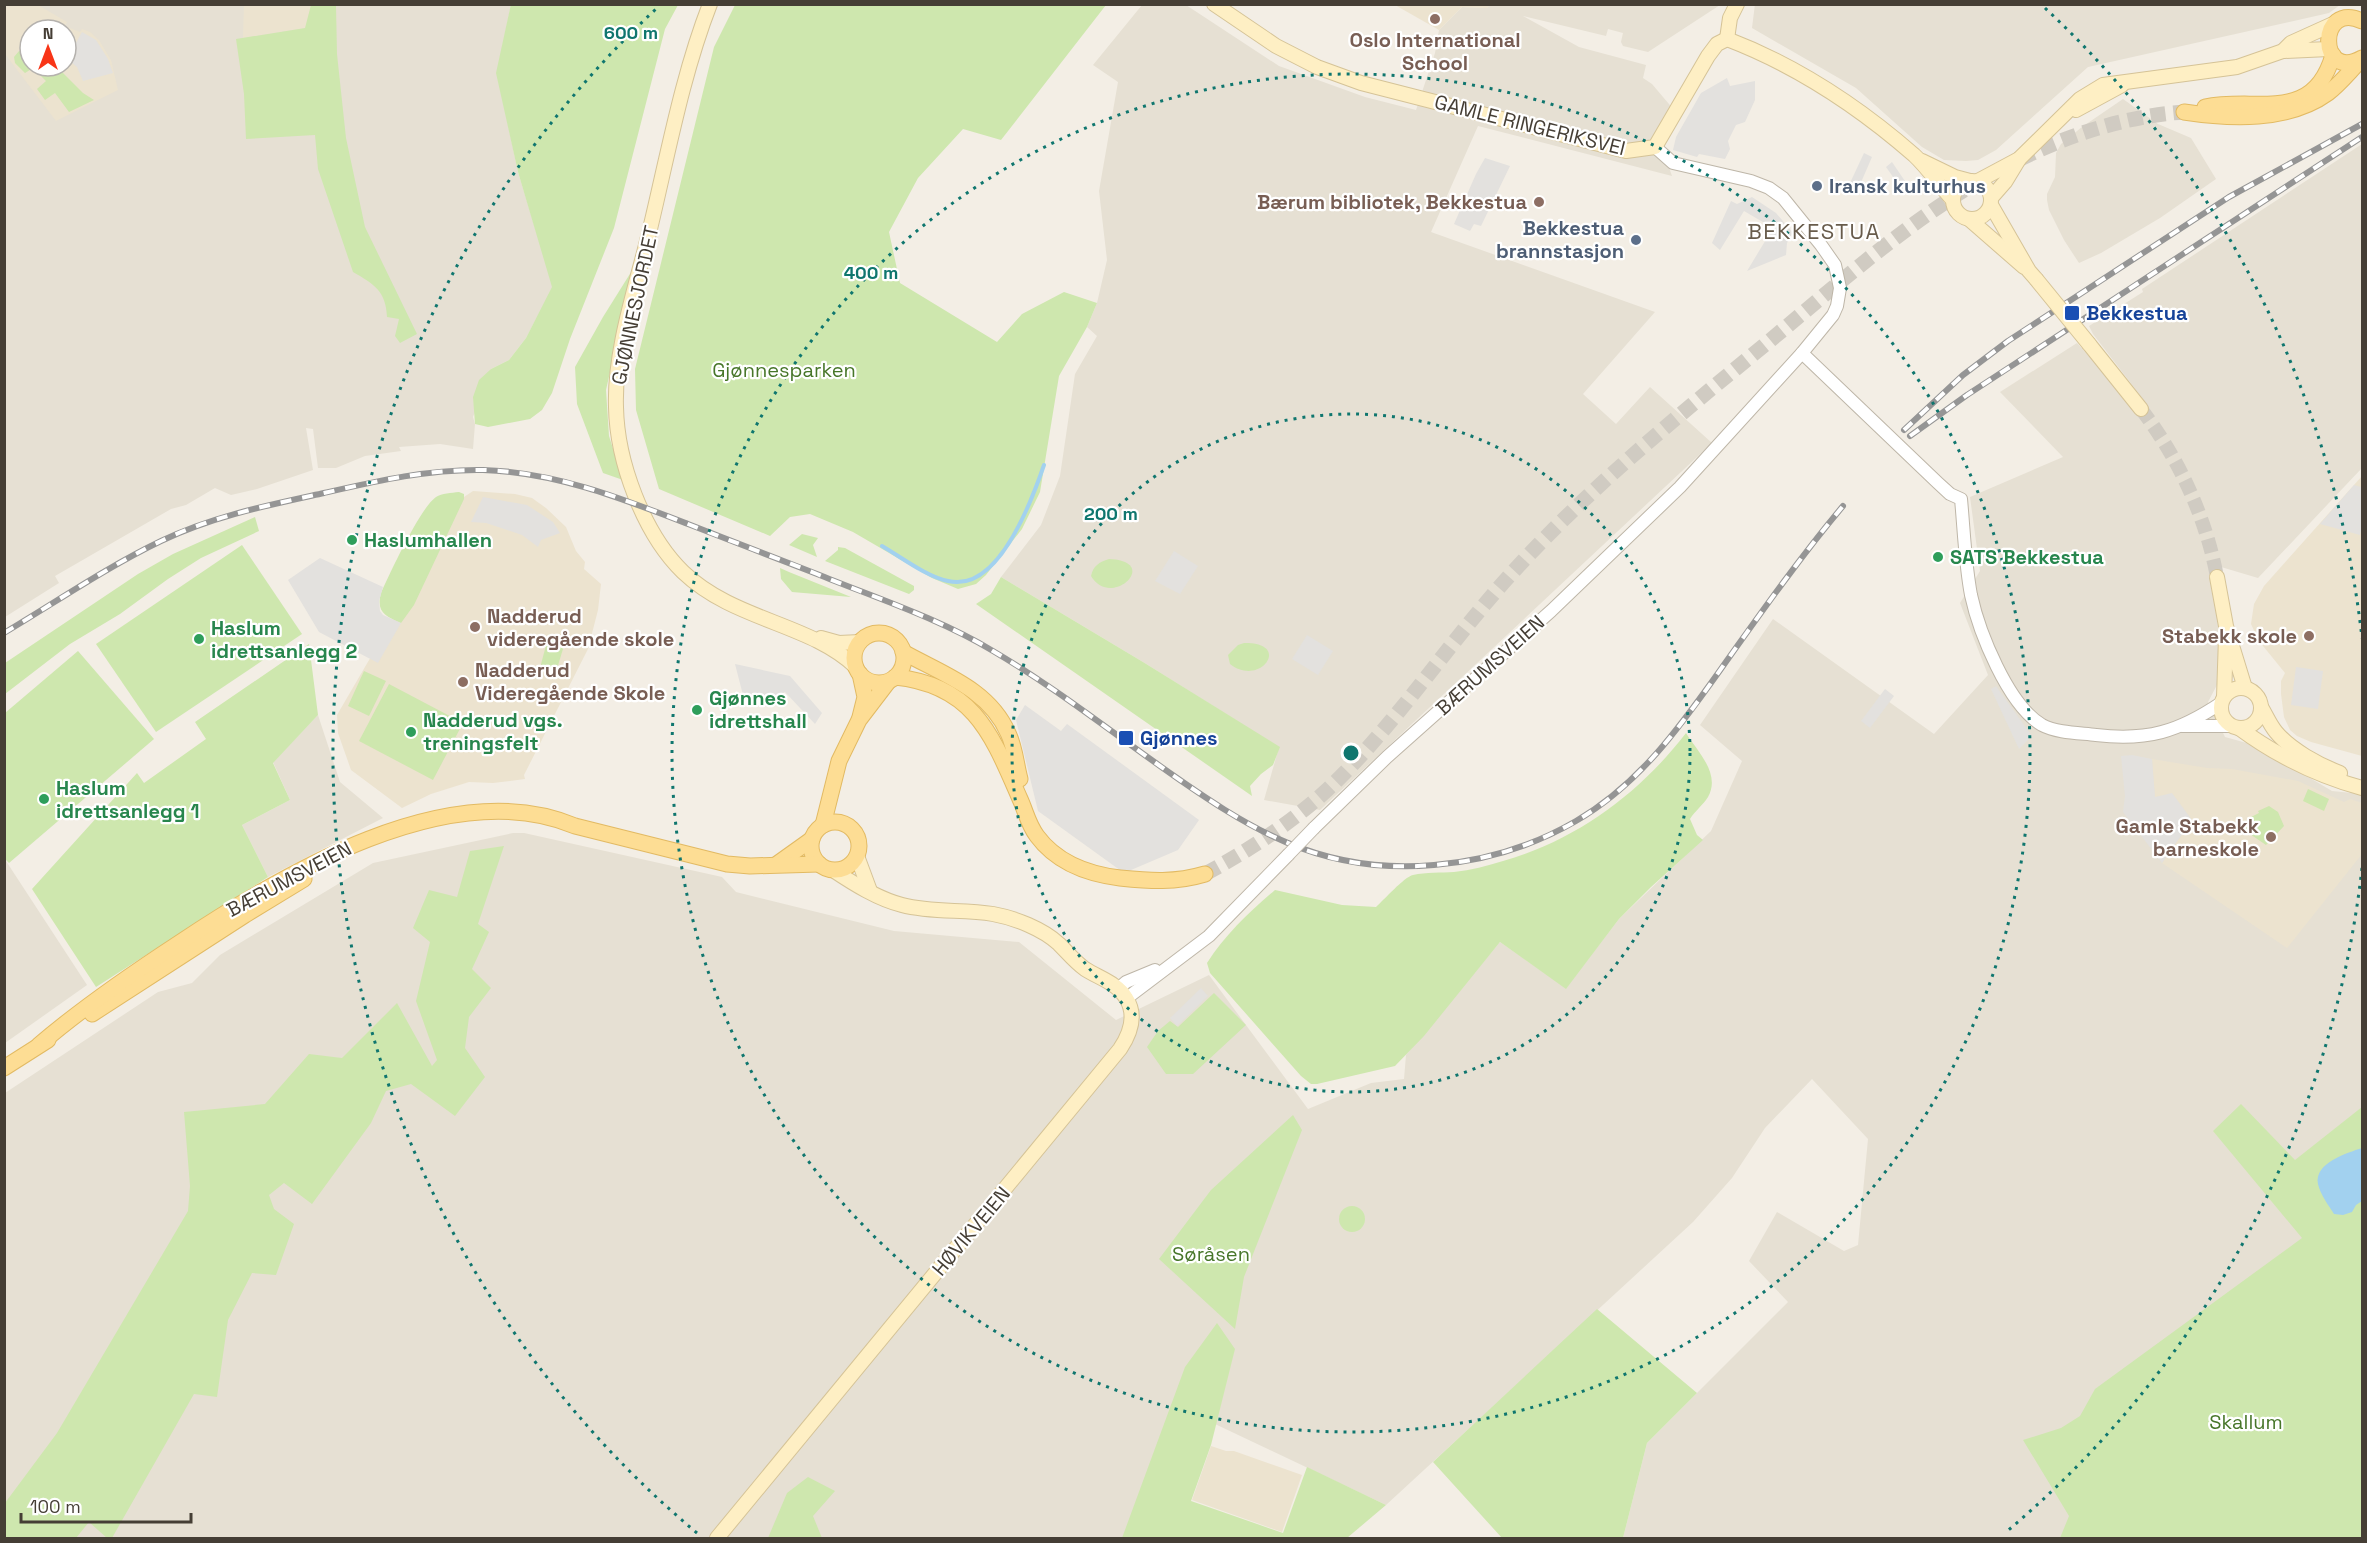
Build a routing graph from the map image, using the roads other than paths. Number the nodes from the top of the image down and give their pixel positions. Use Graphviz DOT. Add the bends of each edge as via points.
graph roads {
  1 [pos="710,4"];
  2 [pos="1214,4"];
  3 [pos="1737,4"];
  4 [pos="2359,4"];
  5 [pos="2355,19"];
  6 [pos="2333,24"];
  7 [pos="1727,39"];
  8 [pos="2283,51"];
  9 [pos="2331,52"];
  10 [pos="2362,59"];
  11 [pos="1655,147"];
  12 [pos="1916,157"];
  13 [pos="2019,159"];
  14 [pos="1973,182"];
  15 [pos="1953,200"];
  16 [pos="1991,201"];
  17 [pos="1969,219"];
  18 [pos="2014,254"];
  19 [pos="1802,353"];
  20 [pos="2142,409"];
  21 [pos="2217,577"];
  22 [pos="2226,626"];
  23 [pos="799,633"];
  24 [pos="860,642"];
  25 [pos="903,651"];
  26 [pos="858,671"];
  27 [pos="891,680"];
  28 [pos="2245,688"];
  29 [pos="2222,700"];
  30 [pos="2262,707"];
  31 [pos="860,720"];
  32 [pos="2182,726"];
  33 [pos="2235,727"];
  34 [pos="2362,779"];
  35 [pos="2362,788"];
  36 [pos="832,793"];
  37 [pos="1023,805"];
  38 [pos="843,823"];
  39 [pos="823,825"];
  40 [pos="812,839"];
  41 [pos="857,855"];
  42 [pos="777,864"];
  43 [pos="826,867"];
  44 [pos="1205,874"];
  45 [pos="870,891"];
  46 [pos="1122,993"];
  47 [pos="4,1068"];
  48 [pos="717,1539"];
  1 -- 23 [label="main road, GJØNNESJORDET" via="686,82 626,331 616,392 618,436 644,515 673,561 693,581 724,602"];
  2 -- 11 [label="main road, GAMLE RINGERIKSVEI" via="1276,46 1362,83 1626,151"];
  3 -- 7 [label="main road"];
  4 -- 5 [label="main road"];
  5 -- 6 [label="main road"];
  6 -- 8 [label="main road" via="2291,43"];
  6 -- 9 [label="main road" via="2327,39"];
  7 -- 11 [label="main road" via="1708,56"];
  7 -- 12 [label="main road" via="1839,98"];
  8 -- 9 [label="main road"];
  8 -- 13 [label="main road" via="2221,70 2103,85 2080,99"];
  9 -- 10 [label="main road" via="2346,62"];
  9 -- 10 [label="main road" via="2328,72 2320,84 2296,99 2184,112 2240,116 2298,108 2327,94"];
  11 -- 19 [label="street, GAMLE RINGERIKSVEI" via="1678,165 1774,191 1826,251 1838,273 1837,306"];
  12 -- 14 [label="main road"];
  12 -- 15 [label="main road"];
  13 -- 14 [label="main road"];
  13 -- 16 [label="main road"];
  14 -- 15 [label="main road" via="1960,186"];
  14 -- 16 [label="main road" via="1987,188"];
  15 -- 17 [label="main road" via="1958,212"];
  16 -- 17 [label="main road" via="1982,216"];
  16 -- 18 [label="main road"];
  17 -- 18 [label="main road"];
  18 -- 20 [label="main road, bridge"];
  19 -- 32 [label="street" via="1938,483 1961,499 1971,595 1977,615 1999,671 2034,719 2044,726 2116,738 2147,737"];
  19 -- 46 [label="street, BÆRUMSVEIEN, bridge" via="1689,478 1605,561 1387,757 1209,936 1167,965 1126,982"];
  21 -- 22 [label="main road"];
  22 -- 28 [label="main road"];
  22 -- 29 [label="main road"];
  23 -- 24 [label="main road, GJØNNESJORDET" via="839,643"];
  23 -- 26 [label="main road, GJØNNESJORDET" via="844,656"];
  24 -- 25 [label="main road" via="882,634 895,639"];
  24 -- 26 [label="main road" via="855,652"];
  25 -- 27 [label="main road" via="903,667"];
  25 -- 37 [label="main road" via="960,682 991,706 1013,746"];
  26 -- 27 [label="main road" via="871,681"];
  26 -- 31 [label="main road" via="865,697"];
  27 -- 31 [label="main road"];
  27 -- 37 [label="main road" via="915,679 936,687 979,717 1002,756"];
  28 -- 29 [label="main road" via="2232,689"];
  28 -- 30 [label="main road" via="2254,693"];
  29 -- 32 [label="street"];
  29 -- 33 [label="main road" via="2223,717"];
  30 -- 33 [label="main road" via="2252,725"];
  30 -- 34 [label="main road" via="2282,739 2327,767"];
  31 -- 36 [label="main road" via="839,761"];
  32 -- 33 [label="street"];
  33 -- 35 [label="main road" via="2307,769"];
  36 -- 38 [label="main road"];
  36 -- 39 [label="main road"];
  37 -- 44 [label="main road" via="1038,838 1059,858 1081,870 1163,882"];
  38 -- 39 [label="main road"];
  38 -- 41 [label="main road" via="858,838"];
  39 -- 40 [label="main road"];
  40 -- 42 [label="main road"];
  40 -- 43 [label="main road" via="812,854"];
  41 -- 43 [label="main road" via="847,867"];
  41 -- 45 [label="main road"];
  42 -- 43 [label="main road, BÆRUMSVEIEN"];
  42 -- 47 [label="main road, BÆRUMSVEIEN" via="727,864 575,826 554,817 489,813 428,820 362,840 214,919"];
  43 -- 45 [label="main road"];
  45 -- 46 [label="main road" via="904,906 1017,921 1059,944 1085,969"];
  46 -- 48 [label="main road, HØVIKVEIEN" via="1132,1024 1120,1049"];
}
